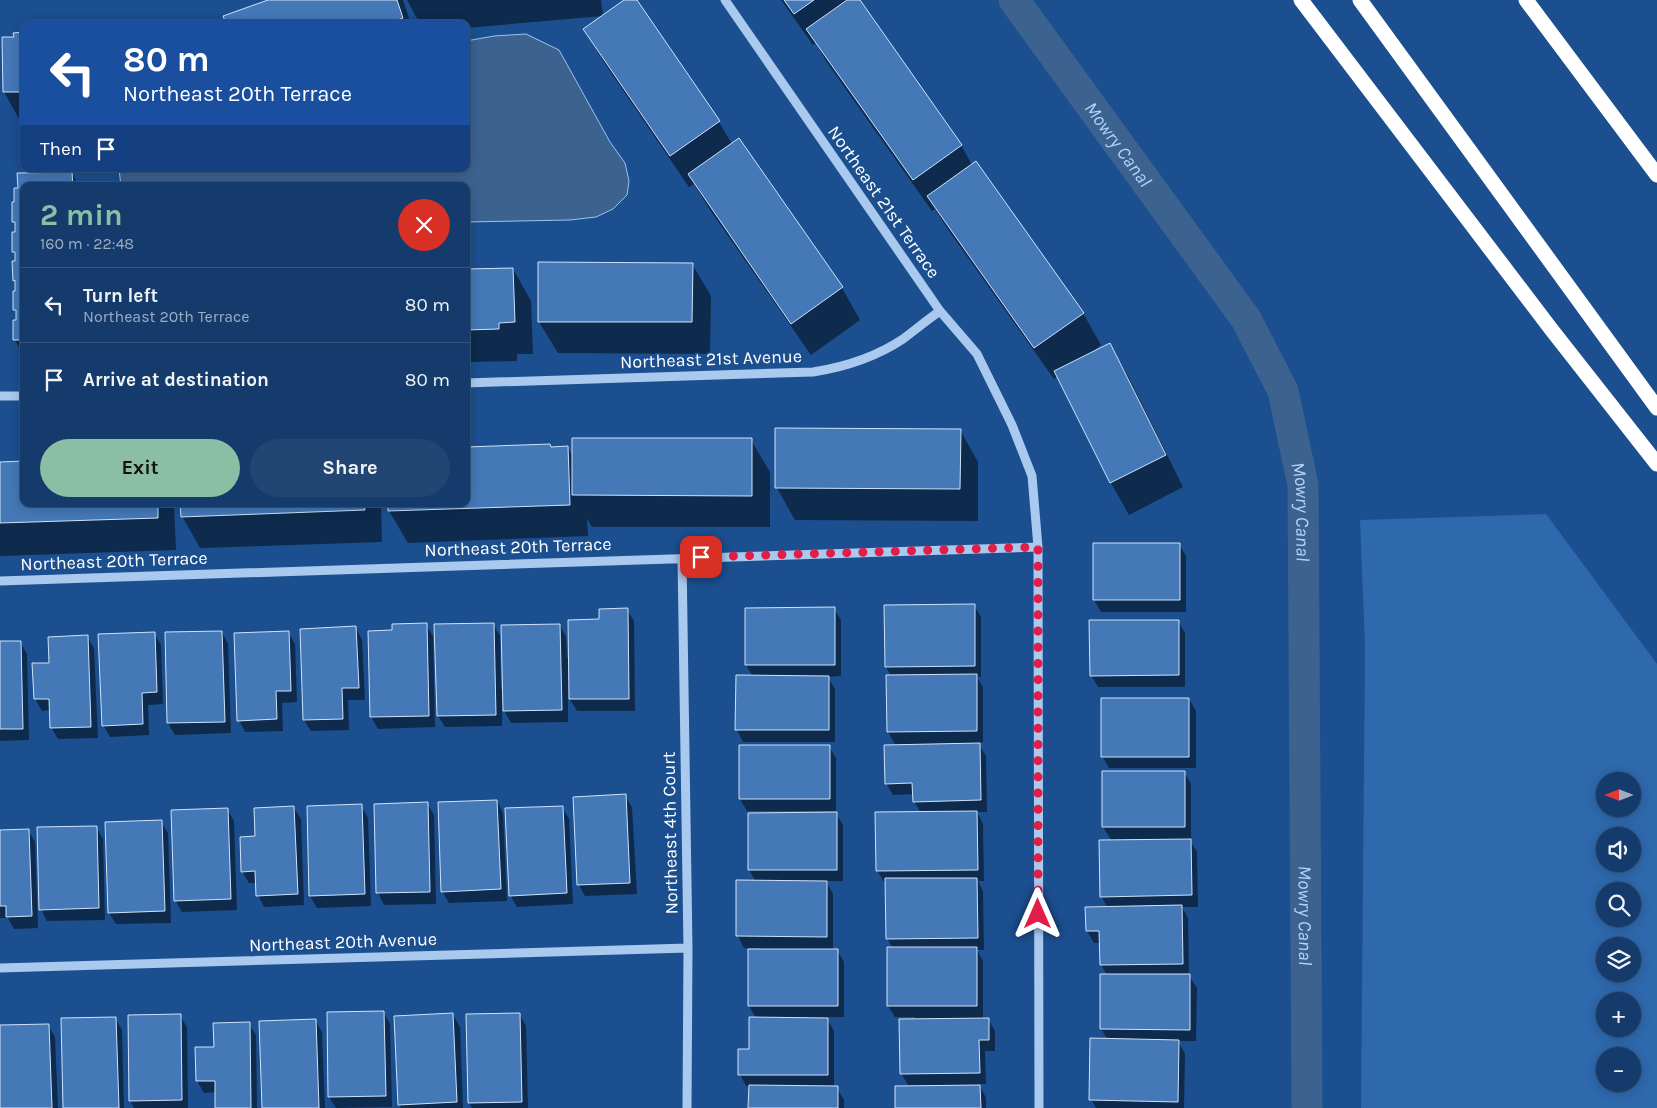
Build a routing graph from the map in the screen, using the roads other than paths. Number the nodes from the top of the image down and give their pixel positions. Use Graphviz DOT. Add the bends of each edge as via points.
graph roads {
  1 [pos="725,0"];
  2 [pos="1301,0"];
  3 [pos="1360,0"];
  4 [pos="1526,0"];
  5 [pos="1657,174"];
  6 [pos="940,311"];
  7 [pos="470,383"];
  8 [pos="0,396"];
  9 [pos="20,396"];
  10 [pos="1657,408"];
  11 [pos="1657,464"];
  12 [pos="1038,547"];
  13 [pos="682,558"];
  14 [pos="0,581"];
  15 [pos="688,948"];
  16 [pos="0,968"];
  17 [pos="687,1108"];
  18 [pos="1039,1108"];
  1 -- 6 [label="street, Northeast 21st Terrace"];
  2 -- 11 [label="highway"];
  3 -- 10 [label="highway"];
  4 -- 5 [label="highway"];
  6 -- 7 [label="street, Northeast 21st Avenue" via="880,352 838,368 813,372"];
  6 -- 12 [label="street, Northeast 21st Terrace" via="977,354 1012,424 1032,476"];
  8 -- 9 [label="street"];
  12 -- 13 [label="street, Northeast 20th Terrace"];
  12 -- 18 [label="street, Northeast 21st Terrace"];
  13 -- 14 [label="street, Northeast 20th Terrace"];
  13 -- 15 [label="street, Northeast 4th Court"];
  15 -- 16 [label="street, Northeast 20th Avenue"];
  15 -- 17 [label="street, Northeast 4th Court"];
}
